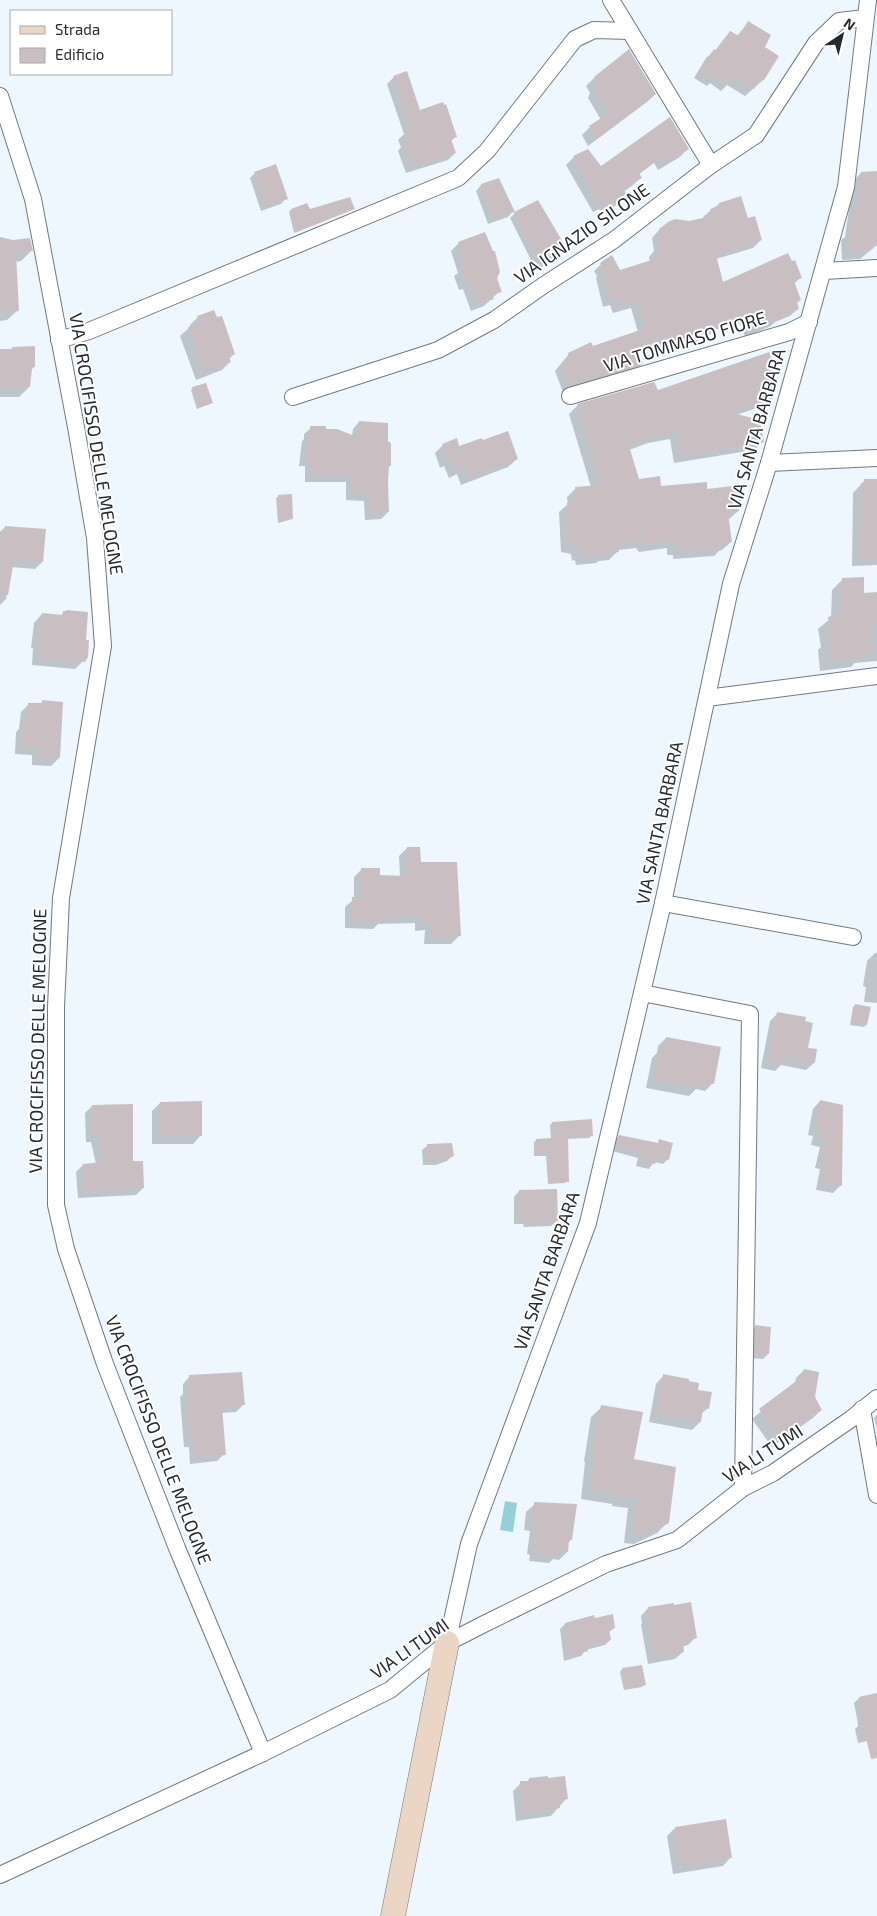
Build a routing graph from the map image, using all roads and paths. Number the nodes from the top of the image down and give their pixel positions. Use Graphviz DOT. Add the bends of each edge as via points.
graph roads {
  1 [pos="611,0"];
  2 [pos="868,0"];
  3 [pos="866,18"];
  4 [pos="630,31"];
  5 [pos="869,54"];
  6 [pos="0,96"];
  7 [pos="710,166"];
  8 [pos="877,268"];
  9 [pos="824,271"];
  10 [pos="809,322"];
  11 [pos="59,340"];
  12 [pos="570,396"];
  13 [pos="293,397"];
  14 [pos="877,458"];
  15 [pos="769,463"];
  16 [pos="877,676"];
  17 [pos="707,698"];
  18 [pos="663,903"];
  19 [pos="853,937"];
  20 [pos="642,993"];
  21 [pos="877,1398"];
  22 [pos="862,1409"];
  23 [pos="743,1488"];
  24 [pos="877,1495"];
  25 [pos="447,1643"];
  26 [pos="263,1753"];
  27 [pos="0,1874"];
  28 [pos="393,1916"];
  1 -- 4 [label="street"];
  2 -- 3 [label="street, VIA SANTA BARBARA"];
  3 -- 5 [label="street, VIA SANTA BARBARA"];
  3 -- 7 [label="street, VIA IGNAZIO SILONE" via="839,21 816,42 756,135"];
  4 -- 7 [label="street"];
  4 -- 11 [label="street" via="594,30 575,39 487,151 458,178 88,331"];
  5 -- 9 [label="street, VIA SANTA BARBARA" via="846,187"];
  6 -- 11 [label="street, VIA CROCIFISSO DELLE MELOGNE" via="32,199"];
  7 -- 13 [label="street, VIA IGNAZIO SILONE" via="614,240 486,324 438,350"];
  8 -- 9 [label="street"];
  9 -- 10 [label="street, VIA SANTA BARBARA"];
  10 -- 12 [label="street, VIA TOMMASO FIORE" via="789,332"];
  10 -- 15 [label="street, VIA SANTA BARBARA"];
  11 -- 26 [label="street, VIA CROCIFISSO DELLE MELOGNE" via="95,538 103,646 61,898 56,1007 56,1205 66,1248 105,1364 177,1548"];
  14 -- 15 [label="street"];
  15 -- 17 [label="street, VIA SANTA BARBARA" via="731,584"];
  16 -- 17 [label="street"];
  17 -- 18 [label="street, VIA SANTA BARBARA"];
  18 -- 19 [label="street"];
  18 -- 20 [label="street, VIA SANTA BARBARA"];
  20 -- 23 [label="street" via="750,1014"];
  20 -- 25 [label="street, VIA SANTA BARBARA" via="588,1223 469,1544"];
  21 -- 22 [label="street, VIA LI TUMI"];
  22 -- 23 [label="street, VIA LI TUMI" via="773,1474"];
  22 -- 24 [label="street"];
  23 -- 25 [label="street, VIA LI TUMI" via="677,1540 606,1564"];
  25 -- 26 [label="street, VIA LI TUMI" via="390,1690"];
  25 -- 28 [label="street"];
  26 -- 27 [label="street, VIA LI TUMI"];
}
